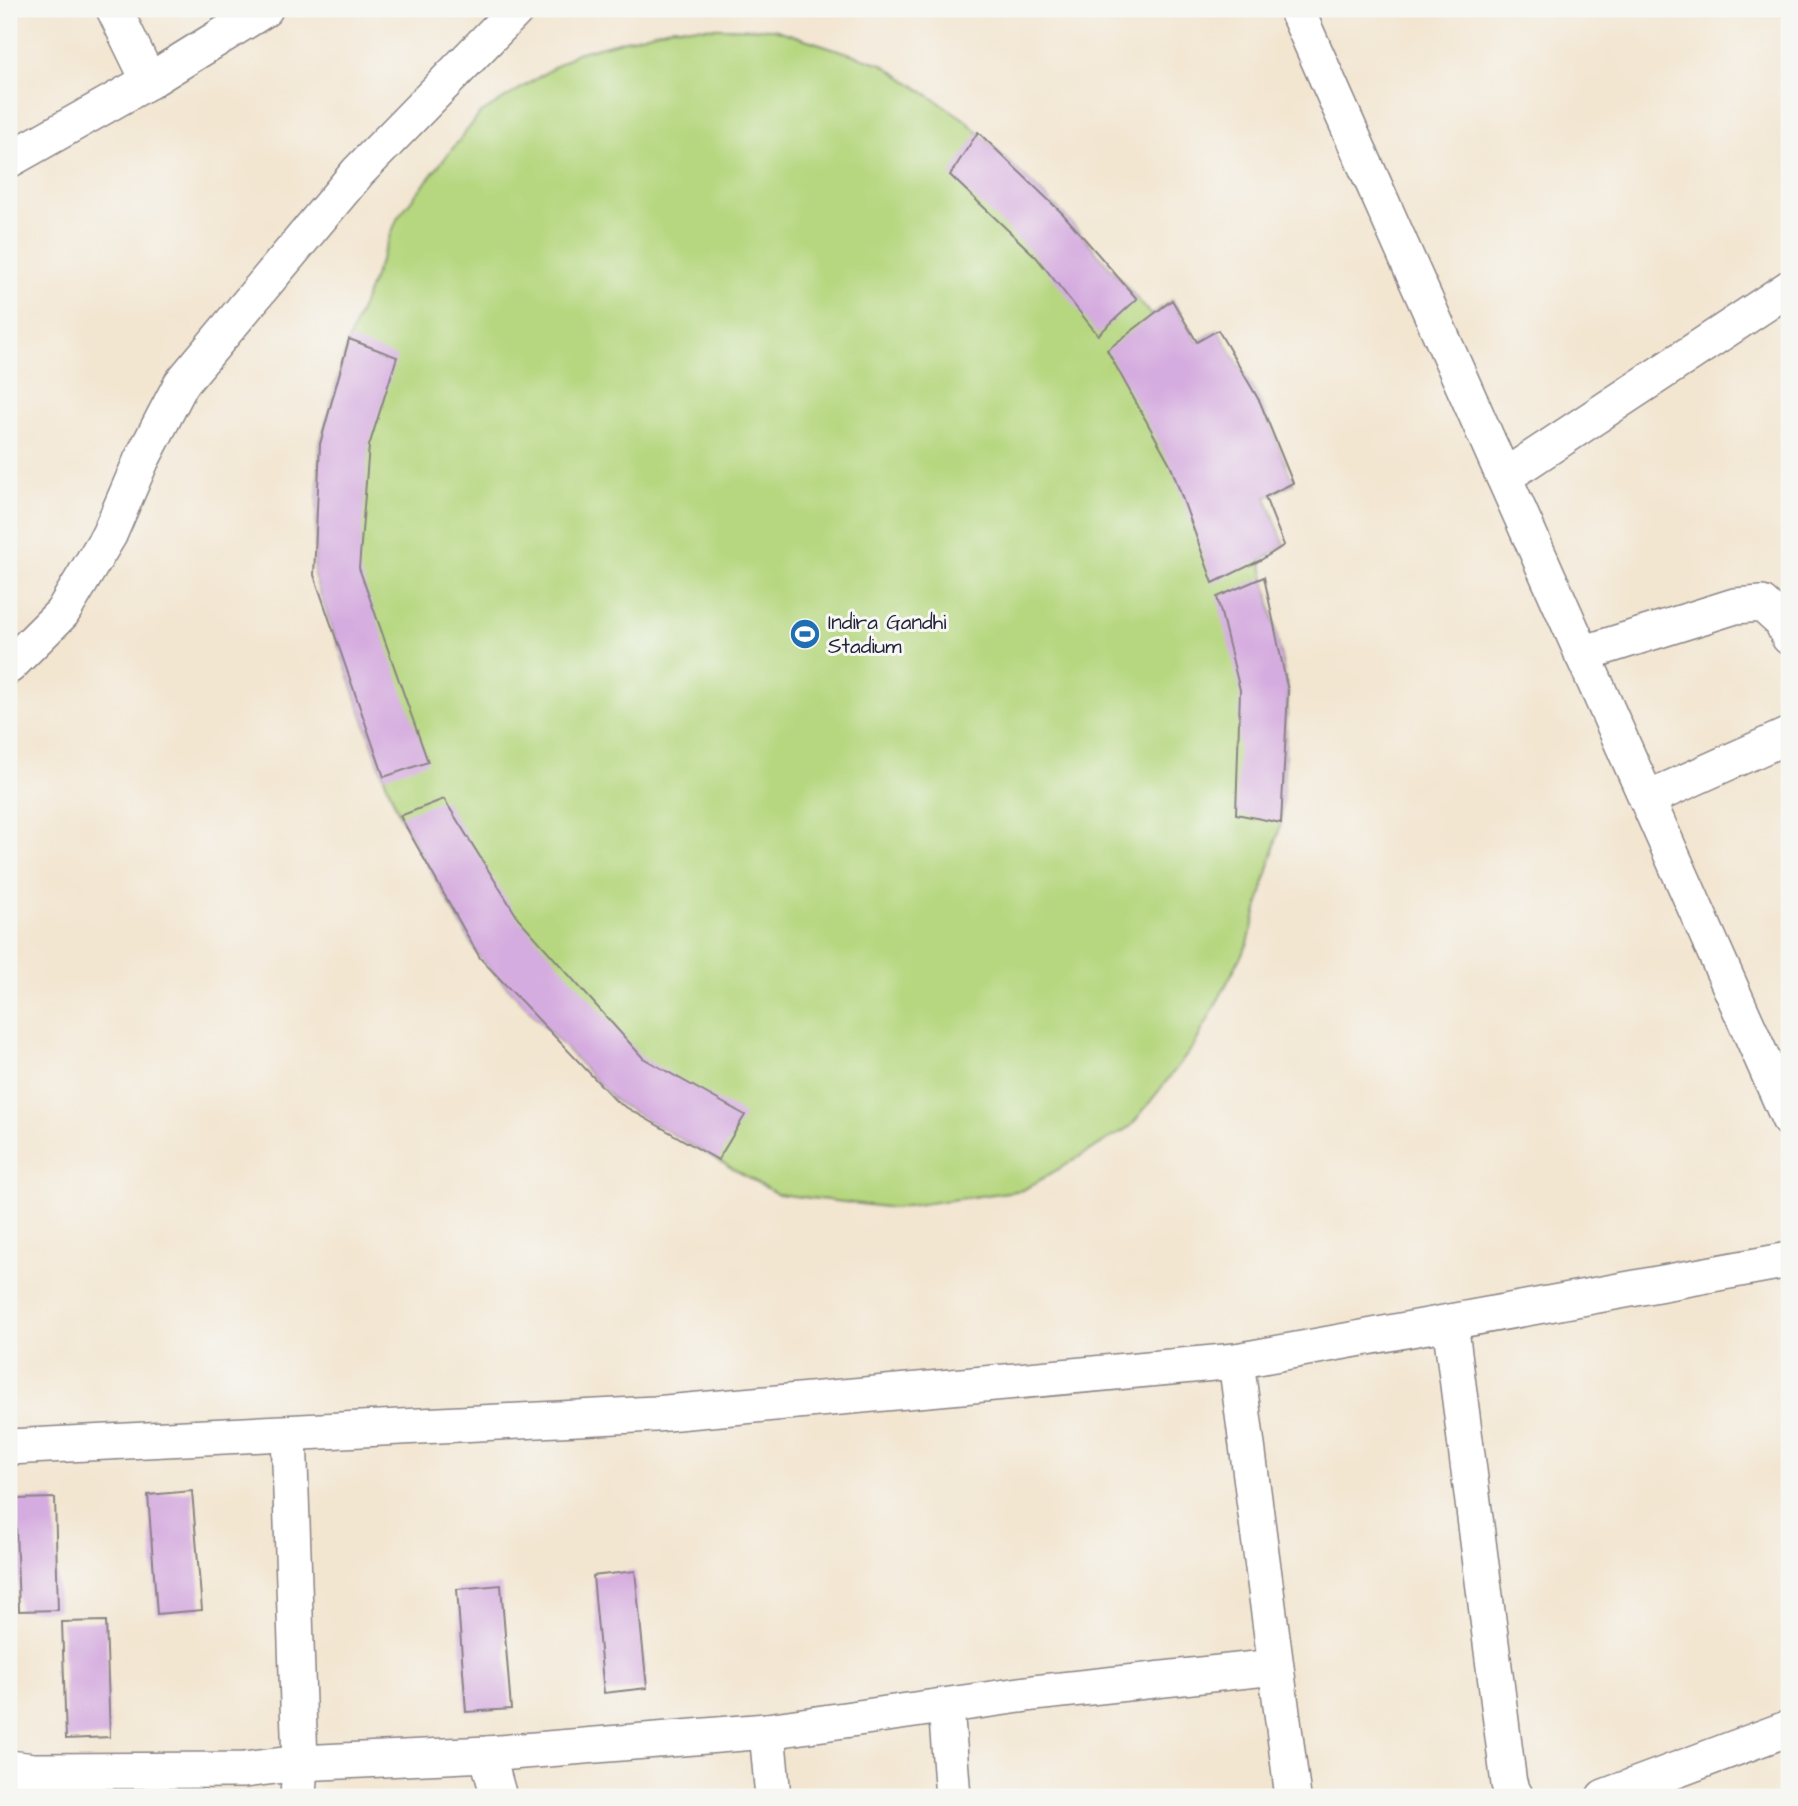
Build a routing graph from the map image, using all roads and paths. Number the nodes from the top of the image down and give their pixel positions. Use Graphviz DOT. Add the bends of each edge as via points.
graph roads {
  1 [pos="114,9"];
  2 [pos="265,9"];
  3 [pos="517,9"];
  4 [pos="1296,9"];
  5 [pos="149,81"];
  6 [pos="9,160"];
  7 [pos="1789,288"];
  8 [pos="1504,477"];
  9 [pos="1789,637"];
  10 [pos="1583,654"];
  11 [pos="9,666"];
  12 [pos="1789,735"];
  13 [pos="1647,799"];
  14 [pos="1789,1119"];
  15 [pos="1789,1260"];
  16 [pos="1450,1322"];
  17 [pos="1236,1361"];
  18 [pos="289,1433"];
  19 [pos="9,1447"];
  20 [pos="1275,1667"];
  21 [pos="946,1706"];
  22 [pos="1789,1728"];
  23 [pos="767,1731"];
  24 [pos="487,1754"];
  25 [pos="300,1763"];
  26 [pos="9,1768"];
  27 [pos="298,1797"];
  28 [pos="499,1797"];
  29 [pos="773,1797"];
  30 [pos="953,1797"];
  31 [pos="1293,1797"];
  32 [pos="1516,1797"];
  33 [pos="1604,1797"];
  1 -- 5 [label="street"];
  2 -- 5 [label="street"];
  3 -- 11 [label="street" via="358,172 181,384 109,535 62,613"];
  4 -- 8 [label="street"];
  5 -- 6 [label="street"];
  7 -- 8 [label="street"];
  8 -- 10 [label="street"];
  9 -- 10 [label="street" via="1782,622 1762,604 1735,606"];
  10 -- 13 [label="street"];
  12 -- 13 [label="street"];
  13 -- 14 [label="street"];
  15 -- 16 [label="street"];
  16 -- 17 [label="street"];
  16 -- 32 [label="street" via="1509,1784"];
  17 -- 18 [label="street" via="654,1414"];
  17 -- 20 [label="street"];
  18 -- 19 [label="street"];
  18 -- 25 [label="street"];
  20 -- 21 [label="street"];
  20 -- 31 [label="street"];
  21 -- 23 [label="street"];
  21 -- 30 [label="street"];
  22 -- 33 [label="street"];
  23 -- 24 [label="street"];
  23 -- 29 [label="street"];
  24 -- 25 [label="street"];
  24 -- 28 [label="street"];
  25 -- 26 [label="street" via="244,1770"];
  25 -- 27 [label="street"];
}
